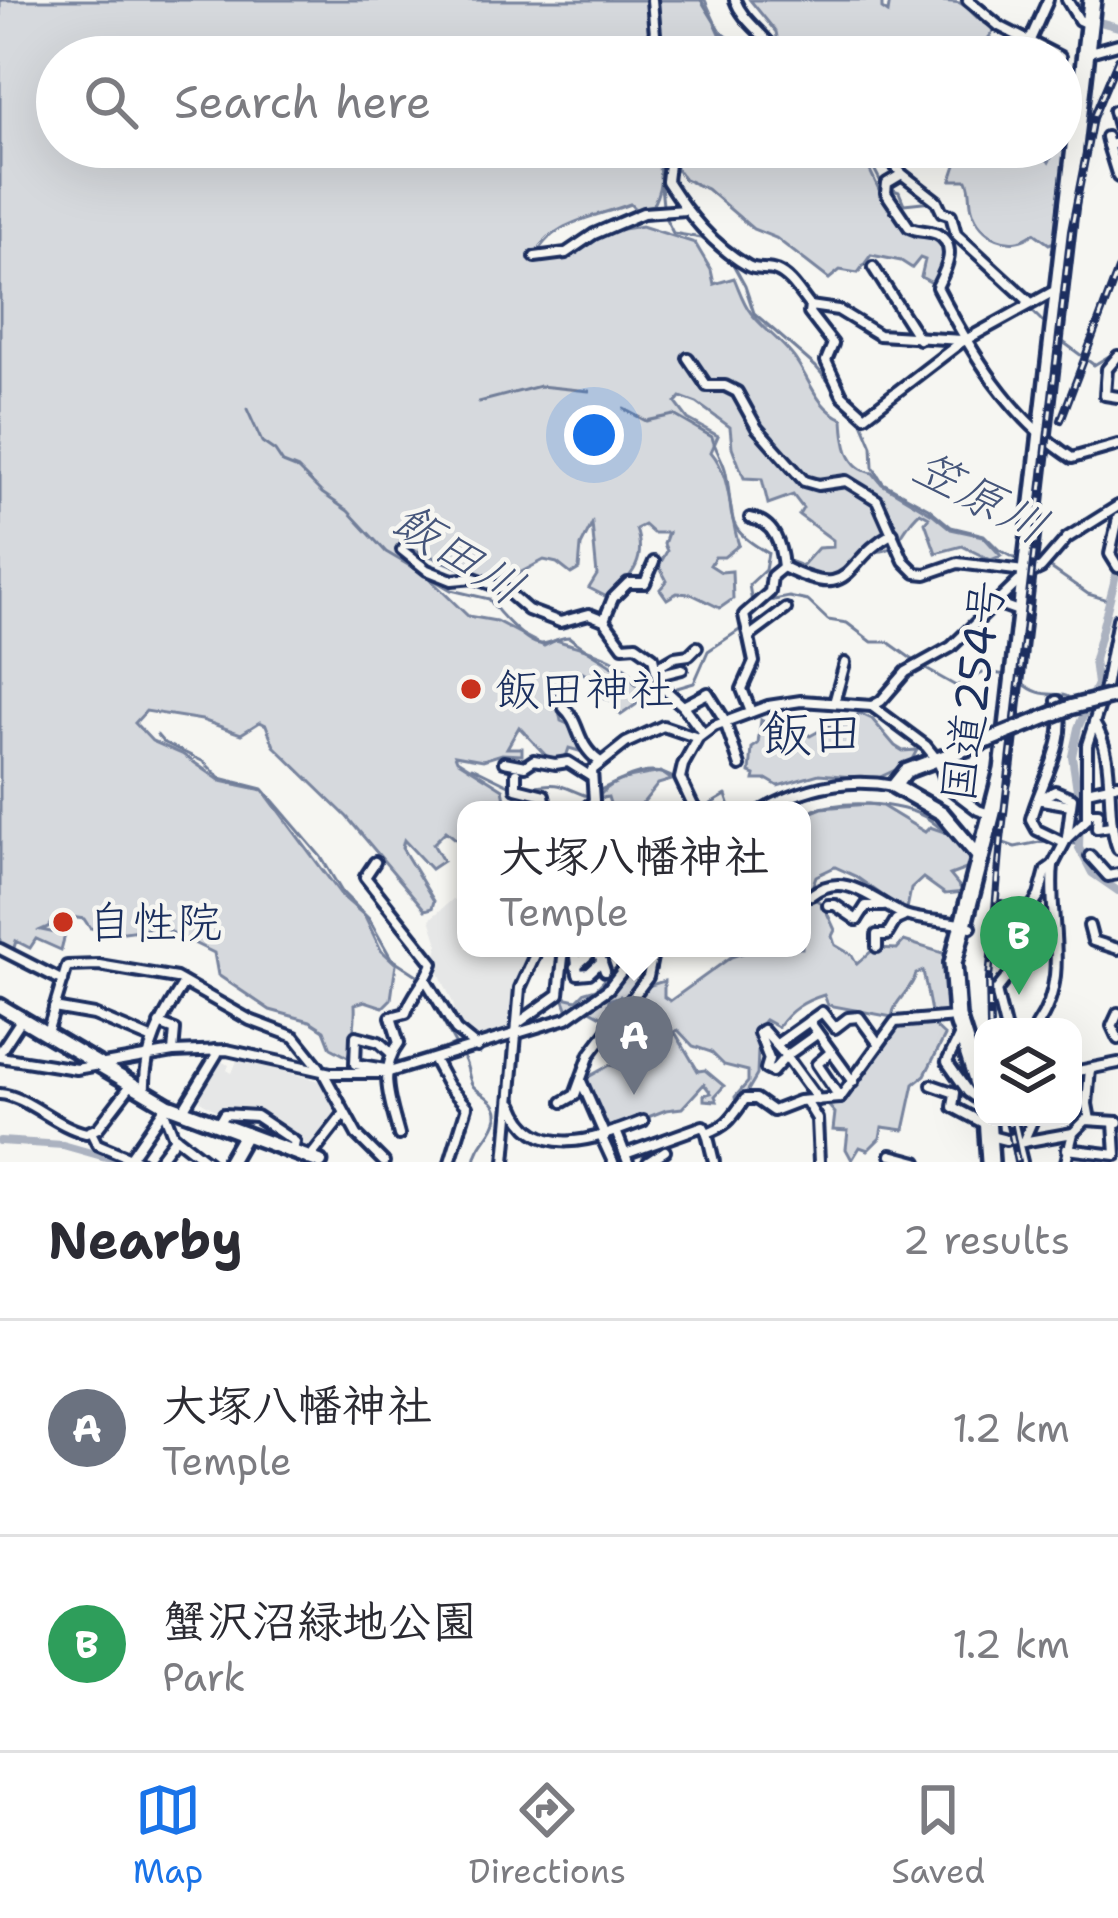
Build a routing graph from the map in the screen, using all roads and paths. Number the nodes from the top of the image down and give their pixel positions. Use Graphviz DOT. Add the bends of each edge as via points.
graph roads {
  1 [pos="652,0"];
  2 [pos="734,0"];
  3 [pos="968,0"];
  4 [pos="1048,0"];
  5 [pos="1067,0"];
  6 [pos="1095,1"];
  7 [pos="1088,24"];
  8 [pos="655,36"];
  9 [pos="761,36"];
  10 [pos="1021,36"];
  11 [pos="1032,36"];
  12 [pos="1118,44"];
  13 [pos="1084,53"];
  14 [pos="1082,71"];
  15 [pos="1118,110"];
  16 [pos="1114,136"];
  17 [pos="669,168"];
  18 [pos="897,168"];
  19 [pos="1071,168"];
  20 [pos="902,174"];
  21 [pos="1118,177"];
  22 [pos="687,210"];
  23 [pos="535,257"];
  24 [pos="873,267"];
  25 [pos="1058,289"];
  26 [pos="1029,304"];
  27 [pos="809,306"];
  28 [pos="919,338"];
  29 [pos="965,340"];
  30 [pos="1118,356"];
  31 [pos="688,358"];
  32 [pos="1118,398"];
  33 [pos="1041,437"];
  34 [pos="1118,445"];
  35 [pos="1118,506"];
  36 [pos="750,518"];
  37 [pos="1118,518"];
  38 [pos="893,533"];
  39 [pos="402,550"];
  40 [pos="654,562"];
  41 [pos="1115,565"];
  42 [pos="783,567"];
  43 [pos="1030,569"];
  44 [pos="996,603"];
  45 [pos="786,609"];
  46 [pos="1021,612"];
  47 [pos="1118,619"];
  48 [pos="604,620"];
  49 [pos="751,635"];
  50 [pos="697,647"];
  51 [pos="845,663"];
  52 [pos="682,669"];
  53 [pos="658,671"];
  54 [pos="1114,694"];
  55 [pos="1057,701"];
  56 [pos="834,703"];
  57 [pos="1100,704"];
  58 [pos="683,706"];
  59 [pos="872,706"];
  60 [pos="564,708"];
  61 [pos="751,712"];
  62 [pos="725,722"];
  63 [pos="1094,723"];
  64 [pos="701,736"];
  65 [pos="599,761"];
  66 [pos="938,761"];
  67 [pos="504,762"];
  68 [pos="740,766"];
  69 [pos="516,773"];
  70 [pos="590,776"];
  71 [pos="1115,784"];
  72 [pos="894,786"];
  73 [pos="1087,791"];
  74 [pos="1041,799"];
  75 [pos="545,801"];
  76 [pos="592,801"];
  77 [pos="691,801"];
  78 [pos="783,801"];
  79 [pos="1088,813"];
  80 [pos="993,815"];
  81 [pos="1113,823"];
  82 [pos="1067,839"];
  83 [pos="1118,849"];
  84 [pos="982,852"];
  85 [pos="1090,856"];
  86 [pos="375,862"];
  87 [pos="1053,865"];
  88 [pos="1118,874"];
  89 [pos="834,885"];
  90 [pos="811,895"];
  91 [pos="872,900"];
  92 [pos="1001,907"];
  93 [pos="910,916"];
  94 [pos="966,925"];
  95 [pos="1089,926"];
  96 [pos="1000,932"];
  97 [pos="1031,934"];
  98 [pos="877,947"];
  99 [pos="0,949"];
  100 [pos="1118,949"];
  101 [pos="534,957"];
  102 [pos="563,957"];
  103 [pos="575,957"];
  104 [pos="587,957"];
  105 [pos="600,957"];
  106 [pos="633,957"];
  107 [pos="652,957"];
  108 [pos="575,967"];
  109 [pos="1016,967"];
  110 [pos="63,980"];
  111 [pos="427,982"];
  112 [pos="184,983"];
  113 [pos="0,1006"];
  114 [pos="54,1008"];
  115 [pos="1118,1012"];
  116 [pos="22,1018"];
  117 [pos="1003,1018"];
  118 [pos="1041,1018"];
  119 [pos="808,1022"];
  120 [pos="159,1024"];
  121 [pos="517,1024"];
  122 [pos="959,1024"];
  123 [pos="47,1034"];
  124 [pos="818,1034"];
  125 [pos="516,1036"];
  126 [pos="1118,1039"];
  127 [pos="153,1040"];
  128 [pos="878,1043"];
  129 [pos="777,1044"];
  130 [pos="477,1047"];
  131 [pos="215,1050"];
  132 [pos="173,1052"];
  133 [pos="831,1052"];
  134 [pos="391,1053"];
  135 [pos="0,1055"];
  136 [pos="786,1056"];
  137 [pos="148,1057"];
  138 [pos="434,1060"];
  139 [pos="451,1061"];
  140 [pos="1118,1063"];
  141 [pos="103,1067"];
  142 [pos="1090,1069"];
  143 [pos="1082,1070"];
  144 [pos="386,1071"];
  145 [pos="974,1072"];
  146 [pos="442,1073"];
  147 [pos="580,1080"];
  148 [pos="853,1082"];
  149 [pos="132,1084"];
  150 [pos="932,1085"];
  151 [pos="145,1092"];
  152 [pos="0,1094"];
  153 [pos="840,1098"];
  154 [pos="511,1100"];
  155 [pos="818,1100"];
  156 [pos="806,1101"];
  157 [pos="563,1102"];
  158 [pos="165,1107"];
  159 [pos="182,1112"];
  160 [pos="344,1114"];
  161 [pos="1090,1120"];
  162 [pos="643,1121"];
  163 [pos="1116,1122"];
  164 [pos="219,1125"];
  165 [pos="91,1132"];
  166 [pos="616,1132"];
  167 [pos="707,1133"];
  168 [pos="1073,1133"];
  169 [pos="245,1134"];
  170 [pos="399,1136"];
  171 [pos="176,1137"];
  172 [pos="603,1137"];
  173 [pos="997,1141"];
  174 [pos="661,1149"];
  175 [pos="1067,1149"];
  176 [pos="293,1151"];
  177 [pos="891,1155"];
  178 [pos="626,1158"];
  179 [pos="135,1160"];
  180 [pos="312,1160"];
  181 [pos="157,1162"];
  182 [pos="208,1162"];
  183 [pos="229,1162"];
  184 [pos="384,1162"];
  185 [pos="450,1162"];
  186 [pos="505,1162"];
  187 [pos="613,1162"];
  188 [pos="648,1162"];
  189 [pos="714,1162"];
  190 [pos="819,1162"];
  191 [pos="917,1162"];
  192 [pos="1022,1162"];
  193 [pos="1066,1162"];
  1 -- 8 [label="street"];
  2 -- 9 [label="street"];
  3 -- 10 [label="street"];
  4 -- 11 [label="street"];
  5 -- 7 [label="street"];
  6 -- 7 [label="highway, 国道254号"];
  7 -- 13 [label="highway, 国道254号"];
  12 -- 13 [label="street"];
  13 -- 14 [label="highway, 国道254号"];
  15 -- 16 [label="street"];
  16 -- 21 [label="street"];
  17 -- 22 [label="street" via="667,181"];
  18 -- 20 [label="street"];
  19 -- 25 [label="highway, 国道254号"];
  20 -- 26 [label="street" via="951,215 956,235"];
  20 -- 29 [label="street" via="886,188 909,227 945,242 949,259 937,287"];
  22 -- 23 [label="street" via="643,213 566,254"];
  22 -- 27 [label="street" via="706,235 751,268 773,269"];
  24 -- 28 [label="street"];
  25 -- 26 [label="street"];
  25 -- 33 [label="highway, 国道254号"];
  26 -- 29 [label="street"];
  27 -- 28 [label="street" via="838,310 878,335"];
  27 -- 29 [label="street" via="833,344 826,361 842,395 865,416"];
  28 -- 29 [label="street"];
  29 -- 33 [label="street"];
  30 -- 32 [label="street" via="1107,369 1105,395"];
  31 -- 38 [label="street" via="706,386 736,392 804,481 846,481 869,494"];
  33 -- 34 [label="street" via="1072,458"];
  33 -- 43 [label="highway, 国道254号"];
  35 -- 43 [label="street"];
  36 -- 42 [label="street" via="774,532"];
  37 -- 41 [label="street"];
  38 -- 42 [label="street" via="842,579 813,581"];
  38 -- 43 [label="street" via="916,573 958,563"];
  39 -- 48 [label="street" via="428,570 504,589 560,622 589,614"];
  40 -- 48 [label="street" via="645,583 628,584 613,598"];
  42 -- 49 [label="street" via="751,606"];
  43 -- 44 [label="street"];
  43 -- 46 [label="highway, 国道254号"];
  44 -- 46 [label="street"];
  44 -- 59 [label="street"];
  45 -- 49 [label="street"];
  46 -- 80 [label="highway, 国道254号"];
  47 -- 54 [label="street"];
  48 -- 53 [label="street" via="623,646 653,657"];
  49 -- 61 [label="street" via="754,662 742,689"];
  50 -- 53 [label="street"];
  51 -- 56 [label="street"];
  52 -- 53 [label="street"];
  53 -- 58 [label="street" via="659,684"];
  54 -- 57 [label="street"];
  54 -- 57 [label="street"];
  54 -- 66 [label="main road, bridge"];
  55 -- 74 [label="street" via="1058,745"];
  56 -- 59 [label="street"];
  56 -- 61 [label="street" via="785,701"];
  57 -- 63 [label="street"];
  58 -- 62 [label="street" via="708,693"];
  58 -- 64 [label="street"];
  59 -- 66 [label="street"];
  60 -- 65 [label="street"];
  61 -- 62 [label="street"];
  62 -- 64 [label="street"];
  62 -- 68 [label="street"];
  63 -- 71 [label="street"];
  63 -- 73 [label="street"];
  64 -- 65 [label="street" via="663,726"];
  64 -- 77 [label="street" via="680,778"];
  65 -- 70 [label="street"];
  66 -- 72 [label="main road" via="905,771"];
  66 -- 80 [label="street" via="948,787"];
  67 -- 70 [label="street" via="568,762"];
  69 -- 75 [label="street" via="516,788"];
  70 -- 76 [label="street"];
  71 -- 73 [label="street"];
  71 -- 81 [label="street"];
  72 -- 78 [label="street" via="832,784"];
  72 -- 84 [label="main road" via="942,813"];
  73 -- 79 [label="street"];
  74 -- 82 [label="street" via="1071,805"];
  74 -- 82 [label="street" via="1034,826"];
  79 -- 81 [label="street" via="1098,813 1097,828"];
  79 -- 82 [label="street"];
  80 -- 84 [label="highway, 国道254号"];
  81 -- 83 [label="street"];
  82 -- 87 [label="street"];
  84 -- 94 [label="highway, 国道254号"];
  85 -- 88 [label="street" via="1108,876"];
  86 -- 111 [label="street" via="365,877 432,958"];
  87 -- 97 [label="street" via="1030,908"];
  87 -- 118 [label="street" via="1057,969"];
  89 -- 90 [label="street"];
  89 -- 91 [label="street" via="858,888"];
  89 -- 91 [label="street" via="830,905 859,921"];
  91 -- 93 [label="street"];
  92 -- 96 [label="street"];
  93 -- 94 [label="street"];
  93 -- 98 [label="street" via="878,933"];
  94 -- 122 [label="highway, 国道254号" via="953,963"];
  95 -- 100 [label="street" via="1093,941"];
  96 -- 97 [label="street"];
  96 -- 109 [label="street" via="998,947"];
  97 -- 109 [label="street"];
  99 -- 110 [label="street"];
  101 -- 121 [label="street"];
  102 -- 121 [label="street" via="559,994"];
  103 -- 108 [label="street"];
  104 -- 108 [label="street"];
  105 -- 108 [label="street" via="603,966 589,973"];
  106 -- 125 [label="street" via="588,1005"];
  107 -- 147 [label="street" via="648,977"];
  109 -- 117 [label="street" via="996,991"];
  110 -- 112 [label="street" via="67,966 79,964"];
  110 -- 114 [label="street"];
  111 -- 130 [label="street" via="459,1034"];
  111 -- 134 [label="street" via="412,992 406,1013 392,1015 399,1043"];
  112 -- 120 [label="street"];
  112 -- 160 [label="street" via="295,1037"];
  113 -- 116 [label="main road"];
  114 -- 123 [label="street"];
  114 -- 127 [label="street"];
  115 -- 126 [label="street"];
  116 -- 123 [label="main road"];
  116 -- 135 [label="street"];
  119 -- 124 [label="street"];
  119 -- 128 [label="street" via="822,1012 835,1028 859,1017"];
  119 -- 129 [label="street"];
  120 -- 127 [label="street"];
  120 -- 132 [label="street" via="176,1030"];
  121 -- 125 [label="street"];
  122 -- 128 [label="street" via="895,1022"];
  122 -- 145 [label="highway, 国道254号"];
  123 -- 141 [label="main road"];
  124 -- 133 [label="street"];
  124 -- 136 [label="street"];
  125 -- 130 [label="street"];
  125 -- 154 [label="street"];
  127 -- 137 [label="street"];
  128 -- 148 [label="street"];
  129 -- 136 [label="street"];
  129 -- 136 [label="street" via="759,1034 766,1069"];
  130 -- 138 [label="street"];
  131 -- 132 [label="street"];
  131 -- 144 [label="street" via="331,1073"];
  131 -- 159 [label="street"];
  132 -- 137 [label="street"];
  133 -- 148 [label="street"];
  133 -- 153 [label="street" via="817,1064"];
  134 -- 144 [label="street"];
  134 -- 144 [label="street" via="356,1036 355,1064"];
  135 -- 141 [label="street"];
  136 -- 155 [label="street"];
  137 -- 141 [label="street"];
  137 -- 151 [label="street"];
  138 -- 144 [label="street"];
  138 -- 146 [label="street"];
  139 -- 146 [label="street"];
  140 -- 142 [label="street"];
  141 -- 149 [label="main road"];
  142 -- 143 [label="street"];
  142 -- 161 [label="street"];
  144 -- 170 [label="street"];
  146 -- 185 [label="street" via="467,1107"];
  147 -- 157 [label="street"];
  147 -- 172 [label="street"];
  148 -- 153 [label="street"];
  149 -- 151 [label="main road"];
  149 -- 165 [label="street"];
  150 -- 173 [label="street" via="955,1093 953,1107"];
  151 -- 158 [label="main road"];
  152 -- 165 [label="street"];
  153 -- 155 [label="street"];
  154 -- 172 [label="street" via="521,1129 543,1145 574,1150"];
  154 -- 186 [label="street"];
  155 -- 156 [label="street"];
  156 -- 167 [label="street" via="772,1112 745,1099 731,1123"];
  156 -- 190 [label="street" via="817,1119"];
  158 -- 159 [label="main road"];
  158 -- 171 [label="street"];
  158 -- 179 [label="street"];
  159 -- 164 [label="main road"];
  160 -- 180 [label="street"];
  160 -- 184 [label="street"];
  161 -- 163 [label="street"];
  161 -- 168 [label="street"];
  162 -- 166 [label="street"];
  163 -- 175 [label="street" via="1116,1155"];
  164 -- 169 [label="main road"];
  164 -- 176 [label="street" via="224,1114 256,1116 295,1142"];
  165 -- 179 [label="street" via="97,1144"];
  166 -- 172 [label="street"];
  166 -- 178 [label="street"];
  167 -- 174 [label="street" via="704,1126"];
  167 -- 189 [label="street"];
  168 -- 173 [label="street"];
  168 -- 175 [label="street"];
  169 -- 176 [label="main road"];
  169 -- 183 [label="main road"];
  171 -- 181 [label="street"];
  171 -- 182 [label="street"];
  172 -- 187 [label="street"];
  173 -- 192 [label="street"];
  174 -- 178 [label="street"];
  174 -- 188 [label="street"];
  175 -- 193 [label="street"];
  176 -- 180 [label="main road"];
  177 -- 191 [label="street"];
}
